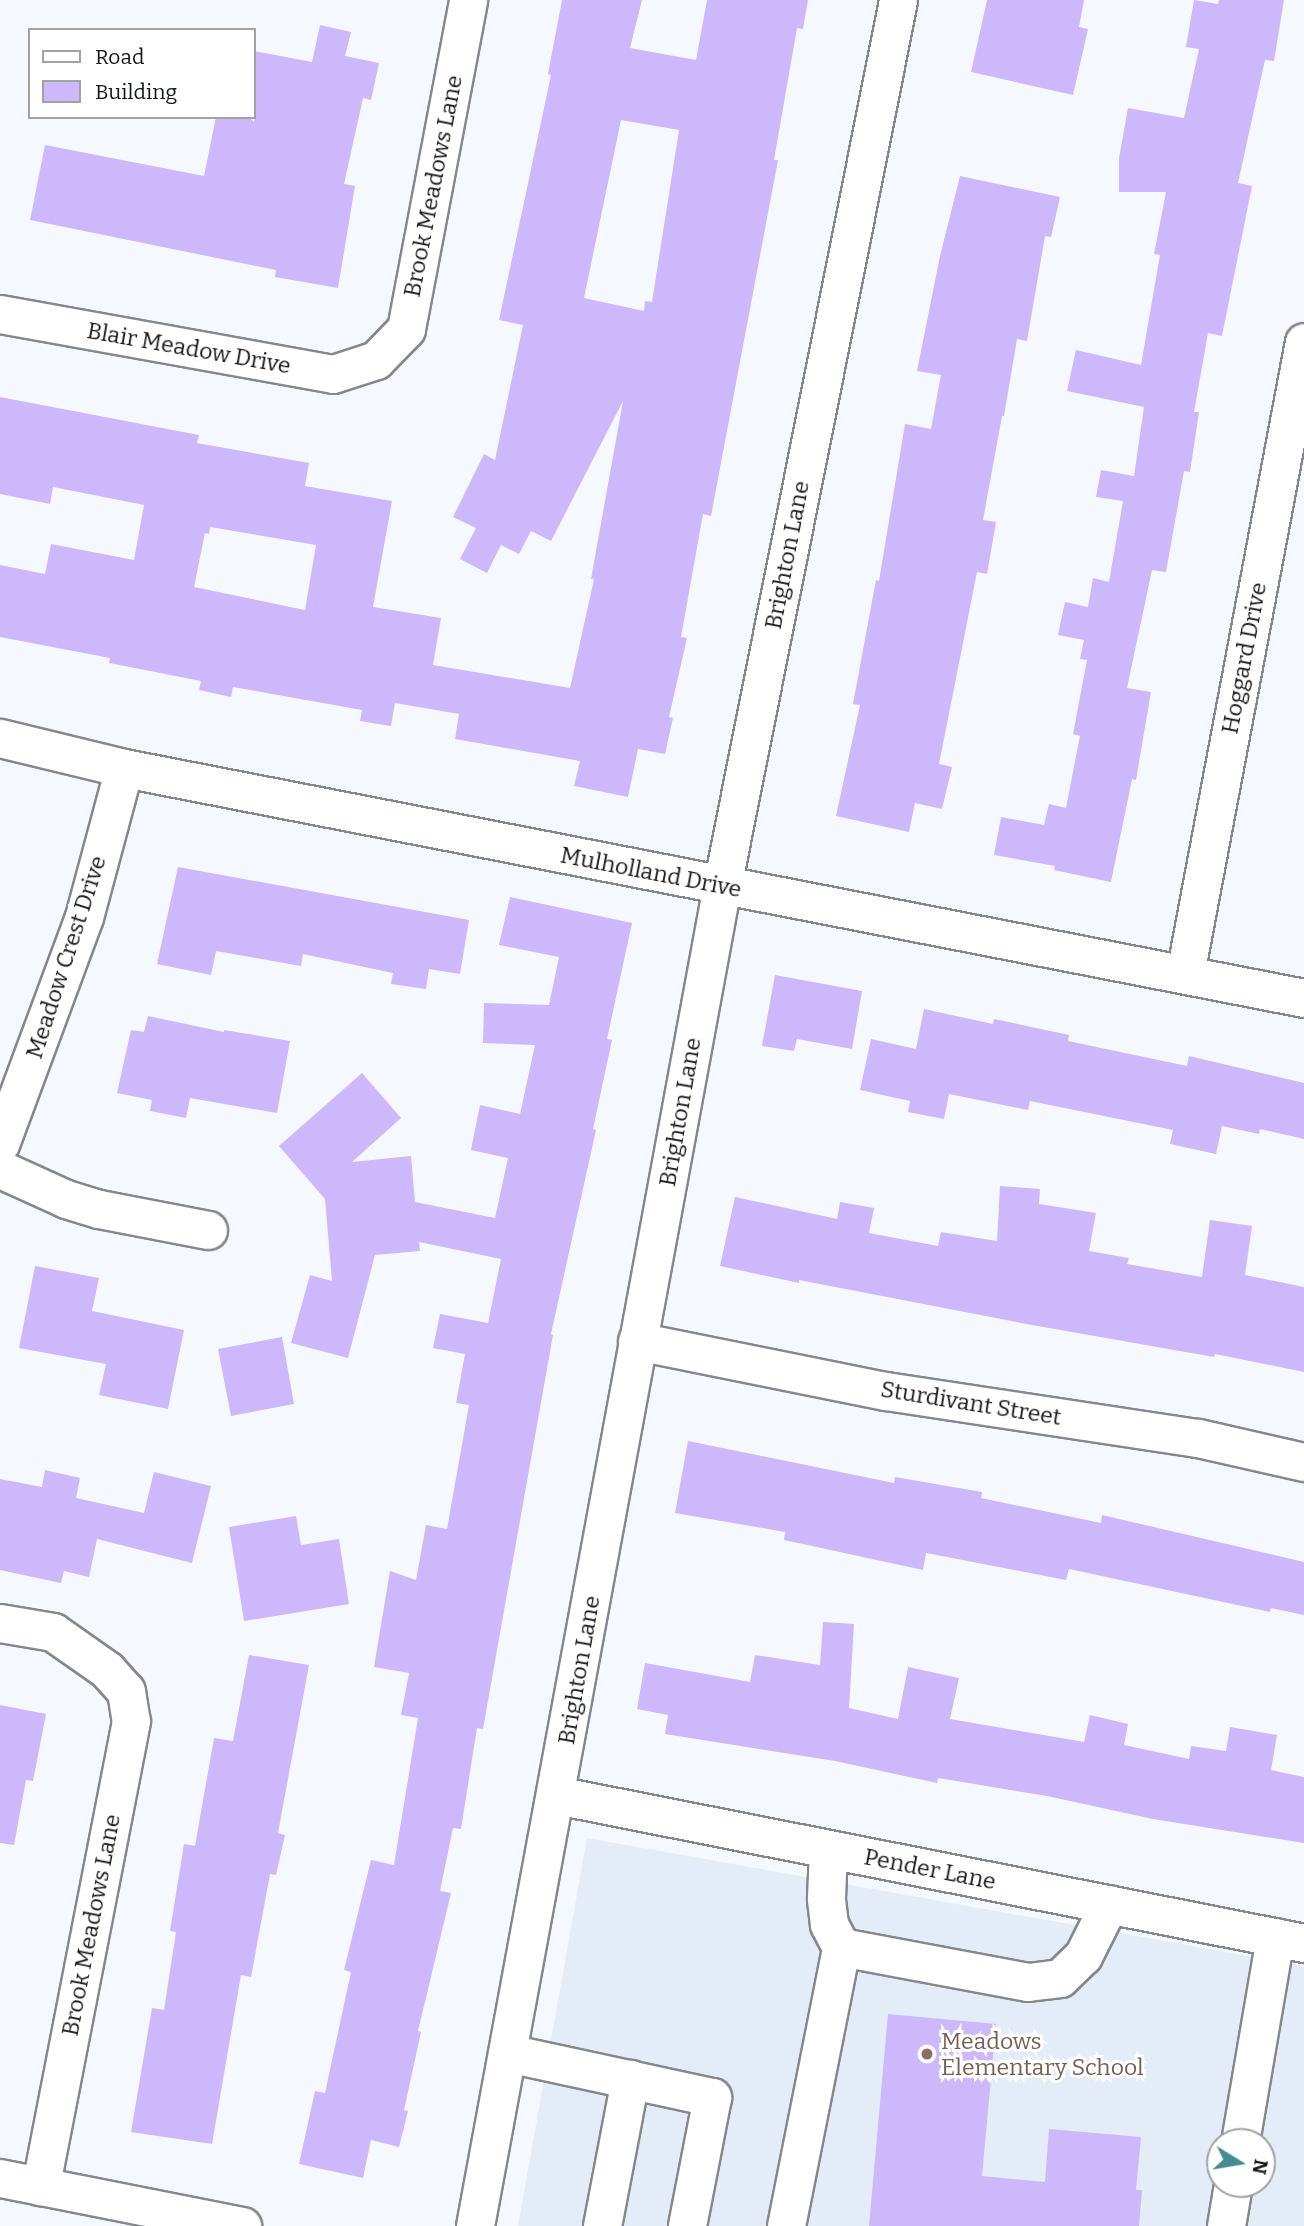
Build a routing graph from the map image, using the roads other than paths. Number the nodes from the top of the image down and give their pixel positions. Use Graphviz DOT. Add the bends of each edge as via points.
graph roads {
  1 [pos="468,0"];
  2 [pos="898,0"];
  3 [pos="0,314"];
  4 [pos="1304,342"];
  5 [pos="376,360"];
  6 [pos="0,738"];
  7 [pos="124,768"];
  8 [pos="722,886"];
  9 [pos="1185,974"];
  10 [pos="1304,998"];
  11 [pos="0,1144"];
  12 [pos="0,1169"];
  13 [pos="208,1230"];
  14 [pos="638,1341"];
  15 [pos="1304,1462"];
  16 [pos="0,1623"];
  17 [pos="556,1795"];
  18 [pos="828,1849"];
  19 [pos="1109,1904"];
  20 [pos="1290,1940"];
  21 [pos="841,1947"];
  22 [pos="508,2053"];
  23 [pos="630,2079"];
  24 [pos="1243,2128"];
  25 [pos="0,2178"];
  26 [pos="41,2186"];
  27 [pos="1231,2198"];
  28 [pos="242,2226"];
  29 [pos="475,2226"];
  30 [pos="602,2226"];
  31 [pos="687,2226"];
  32 [pos="786,2226"];
  33 [pos="1226,2226"];
  1 -- 5 [label="street, Brook Meadows Lane" via="406,330"];
  2 -- 8 [label="street, Brighton Lane"];
  3 -- 5 [label="street, Blair Meadow Drive" via="333,374"];
  4 -- 9 [label="street, Hoggard Drive"];
  6 -- 7 [label="street, Mulholland Drive"];
  7 -- 8 [label="street, Mulholland Drive"];
  7 -- 11 [label="street, Meadow Crest Drive" via="83,917"];
  8 -- 9 [label="street, Mulholland Drive"];
  8 -- 14 [label="street, Brighton Lane"];
  9 -- 10 [label="street, Mulholland Drive"];
  12 -- 13 [label="street" via="99,1209"];
  14 -- 15 [label="street, Sturdivant Street" via="886,1391 1198,1438"];
  14 -- 17 [label="street, Brighton Lane"];
  16 -- 26 [label="street, Brook Meadows Lane" via="53,1632 107,1670 126,1691 131,1721"];
  17 -- 18 [label="street, Pender Lane"];
  17 -- 22 [label="street, Brighton Lane"];
  18 -- 19 [label="street, Pender Lane"];
  18 -- 21 [label="street" via="829,1924"];
  19 -- 20 [label="street, Pender Lane"];
  19 -- 21 [label="street" via="1083,1956 1060,1978 1028,1982"];
  20 -- 24 [label="street"];
  21 -- 32 [label="street"];
  22 -- 23 [label="street"];
  22 -- 29 [label="street, Brighton Lane"];
  23 -- 30 [label="street"];
  23 -- 31 [label="street" via="712,2097"];
  25 -- 26 [label="street"];
  26 -- 28 [label="street"];
  27 -- 33 [label="street"];
}
